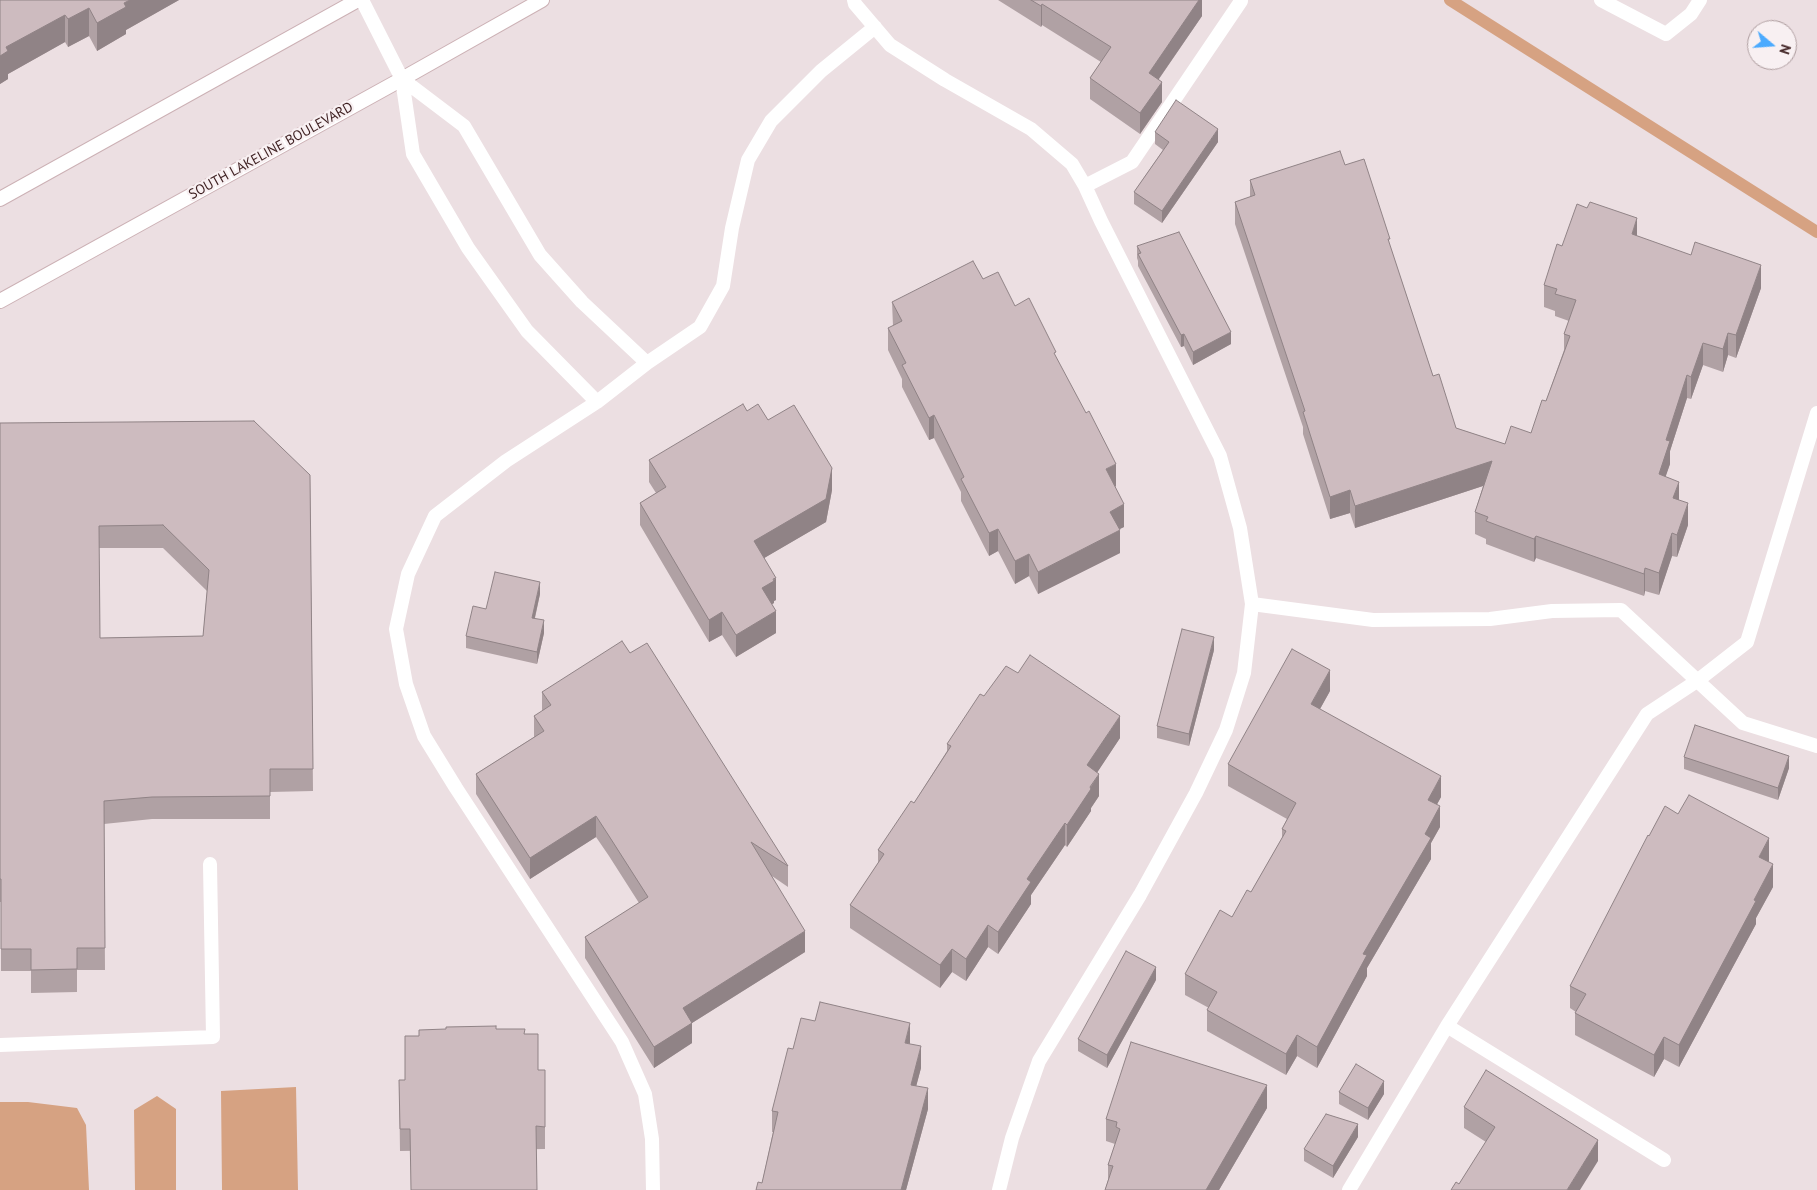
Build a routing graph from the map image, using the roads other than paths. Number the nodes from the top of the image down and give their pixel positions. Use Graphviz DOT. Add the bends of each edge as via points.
graph roads {
  1 [pos="360,0"];
  2 [pos="542,0"];
  3 [pos="854,0"];
  4 [pos="1601,0"];
  5 [pos="1700,0"];
  6 [pos="1241,2"];
  7 [pos="875,27"];
  8 [pos="402,79"];
  9 [pos="1085,186"];
  10 [pos="0,199"];
  11 [pos="0,301"];
  12 [pos="647,363"];
  13 [pos="598,402"];
  14 [pos="1817,413"];
  15 [pos="1252,604"];
  16 [pos="1697,681"];
  17 [pos="1817,746"];
  18 [pos="210,864"];
  19 [pos="1446,1026"];
  20 [pos="0,1045"];
  21 [pos="1664,1160"];
  22 [pos="653,1190"];
  23 [pos="999,1190"];
  24 [pos="1349,1190"];
  1 -- 8 [label="main road"];
  1 -- 10 [label="main road"];
  2 -- 8 [label="main road, SOUTH LAKELINE BOULEVARD"];
  3 -- 7 [label="main road"];
  4 -- 5 [label="main road" via="1666,34 1691,14"];
  6 -- 9 [label="main road" via="1132,162"];
  7 -- 9 [label="main road" via="890,45 1031,129 1072,164"];
  7 -- 12 [label="main road" via="821,71 771,121 748,160 723,286 700,327"];
  8 -- 11 [label="main road, SOUTH LAKELINE BOULEVARD"];
  8 -- 12 [label="main road" via="464,126 540,254 582,302"];
  8 -- 13 [label="main road" via="413,154 468,248 527,331"];
  9 -- 15 [label="main road" via="1220,456 1240,528"];
  12 -- 13 [label="main road"];
  13 -- 22 [label="main road" via="506,461 435,516 408,574 396,629 406,684 424,736 622,1042 645,1094 652,1139"];
  14 -- 16 [label="main road" via="1747,642"];
  15 -- 16 [label="main road" via="1373,620 1490,619 1552,611 1621,610"];
  15 -- 23 [label="main road" via="1244,672 1226,730 1196,793 1140,895 1039,1061 1012,1138"];
  16 -- 17 [label="main road" via="1743,722"];
  16 -- 19 [label="main road" via="1647,714"];
  18 -- 20 [label="main road" via="212,1037"];
  19 -- 21 [label="main road"];
  19 -- 24 [label="main road"];
}
